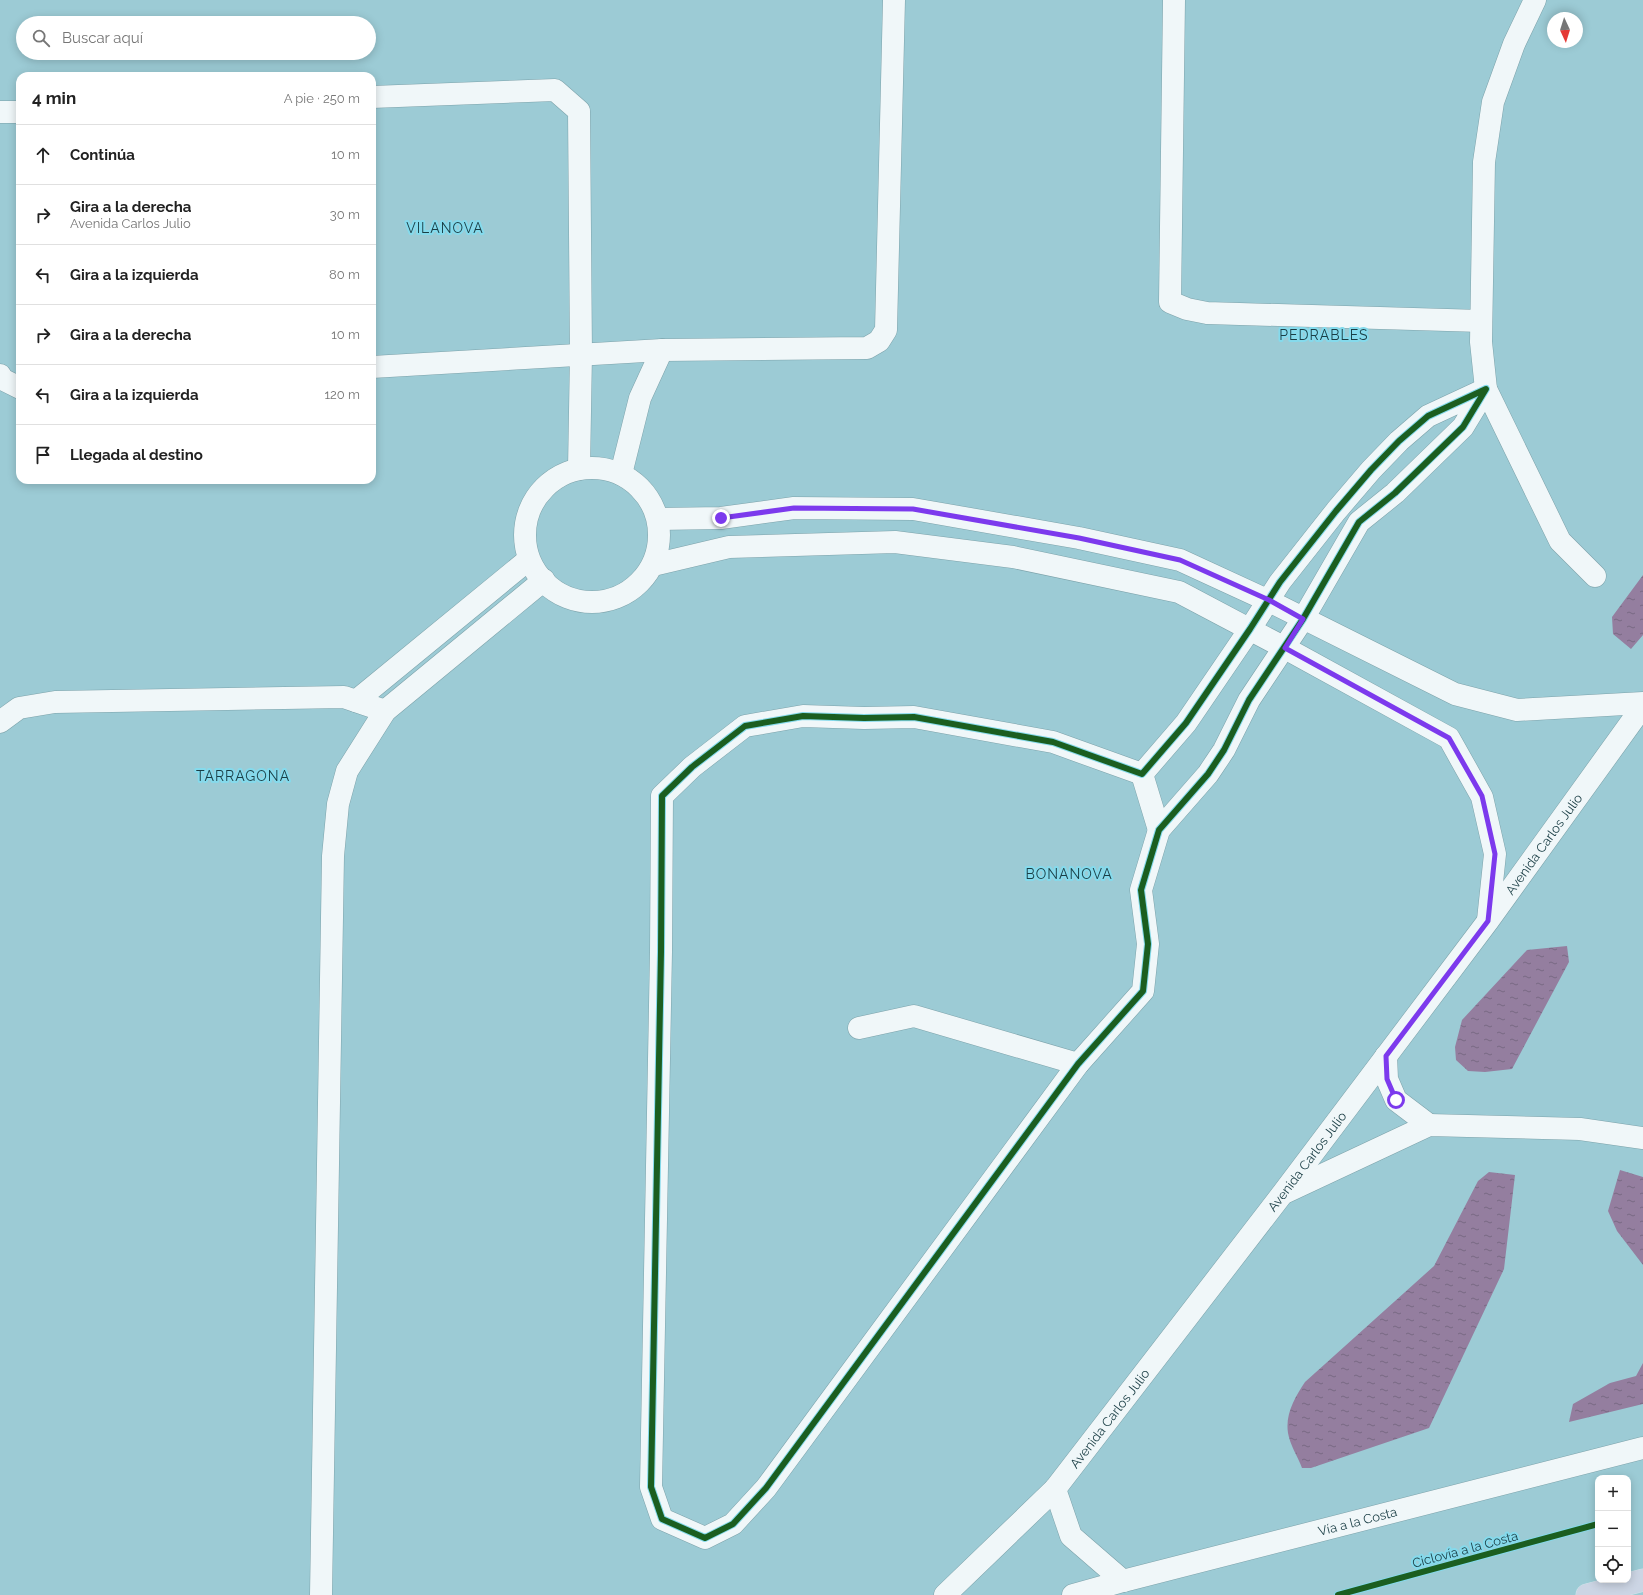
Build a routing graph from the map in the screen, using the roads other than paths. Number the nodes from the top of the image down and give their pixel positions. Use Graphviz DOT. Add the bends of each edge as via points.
graph roads {
  1 [pos="894,0"];
  2 [pos="1174,0"];
  3 [pos="1535,0"];
  4 [pos="376,97"];
  5 [pos="0,112"];
  6 [pos="16,112"];
  7 [pos="1481,321"];
  8 [pos="662,350"];
  9 [pos="582,354"];
  10 [pos="376,367"];
  11 [pos="0,375"];
  12 [pos="16,386"];
  13 [pos="1486,389"];
  14 [pos="579,469"];
  15 [pos="621,474"];
  16 [pos="658,519"];
  17 [pos="528,560"];
  18 [pos="653,565"];
  19 [pos="1595,576"];
  20 [pos="544,580"];
  21 [pos="1269,600"];
  22 [pos="1303,619"];
  23 [pos="1250,629"];
  24 [pos="1285,648"];
  25 [pos="356,701"];
  26 [pos="1643,704"];
  27 [pos="386,711"];
  28 [pos="3,715"];
  29 [pos="1142,774"];
  30 [pos="1159,830"];
  31 [pos="1488,921"];
  32 [pos="859,1028"];
  33 [pos="1386,1056"];
  34 [pos="1078,1064"];
  35 [pos="1429,1125"];
  36 [pos="1643,1138"];
  37 [pos="1283,1193"];
  38 [pos="1643,1448"];
  39 [pos="1055,1489"];
  40 [pos="1643,1580"];
  41 [pos="1123,1581"];
  42 [pos="321,1595"];
  43 [pos="945,1595"];
  44 [pos="1073,1595"];
  45 [pos="1587,1595"];
  1 -- 8 [label="street" via="886,330 879,341 867,348"];
  2 -- 7 [label="street" via="1170,302 1206,313"];
  3 -- 7 [label="street" via="1514,44 1493,102 1484,162"];
  4 -- 9 [label="street" via="555,90 579,111"];
  5 -- 6 [label="street"];
  7 -- 13 [label="street"];
  8 -- 9 [label="street"];
  8 -- 15 [label="street" via="640,398"];
  9 -- 10 [label="street"];
  9 -- 14 [label="street"];
  11 -- 12 [label="street" via="2,379"];
  13 -- 19 [label="street" via="1560,541"];
  13 -- 21 [label="street" via="1428,416 1399,440 1336,511 1280,582"];
  13 -- 22 [label="street" via="1463,427 1395,493 1359,522"];
  14 -- 15 [label="street" via="600,468"];
  14 -- 17 [label="street" via="544,487 536,501 525,521"];
  15 -- 16 [label="street" via="644,492"];
  16 -- 18 [label="street" via="659,542"];
  16 -- 21 [label="street" via="721,518 794,508 913,509 1079,538 1180,560"];
  17 -- 20 [label="street"];
  17 -- 25 [label="street"];
  18 -- 20 [label="street" via="626,594 588,603 552,591"];
  18 -- 23 [label="street" via="729,547 896,542 1013,557 1179,592"];
  20 -- 27 [label="street"];
  21 -- 22 [label="street"];
  21 -- 23 [label="street"];
  22 -- 24 [label="street"];
  22 -- 26 [label="street" via="1455,694 1517,710"];
  23 -- 24 [label="street"];
  23 -- 29 [label="street" via="1186,723"];
  24 -- 30 [label="street" via="1249,700 1224,750 1208,774"];
  24 -- 31 [label="street" via="1449,738 1482,796 1494,846"];
  25 -- 27 [label="street"];
  25 -- 28 [label="street" via="344,697 55,702 19,708"];
  26 -- 31 [label="street, Avenida Carlos Julio"];
  27 -- 42 [label="street" via="347,771 338,804 332,856"];
  29 -- 30 [label="street"];
  29 -- 34 [label="street" via="1053,742 914,717 803,716 745,726 692,767 662,796 652,1488 662,1519 705,1538 734,1524 770,1481"];
  30 -- 34 [label="street" via="1141,890 1148,944 1143,991"];
  31 -- 33 [label="street, Avenida Carlos Julio"];
  32 -- 34 [label="street" via="914,1016"];
  33 -- 35 [label="street" via="1387,1079 1396,1100"];
  33 -- 37 [label="street, Avenida Carlos Julio"];
  35 -- 36 [label="street" via="1580,1129"];
  35 -- 37 [label="street"];
  37 -- 39 [label="street, Avenida Carlos Julio"];
  38 -- 41 [label="street, Vía a la Costa"];
  39 -- 41 [label="street" via="1070,1536"];
  39 -- 43 [label="street, Avenida Carlos Julio"];
  40 -- 45 [label="highway"];
  41 -- 44 [label="street, Vía a la Costa"];
}
